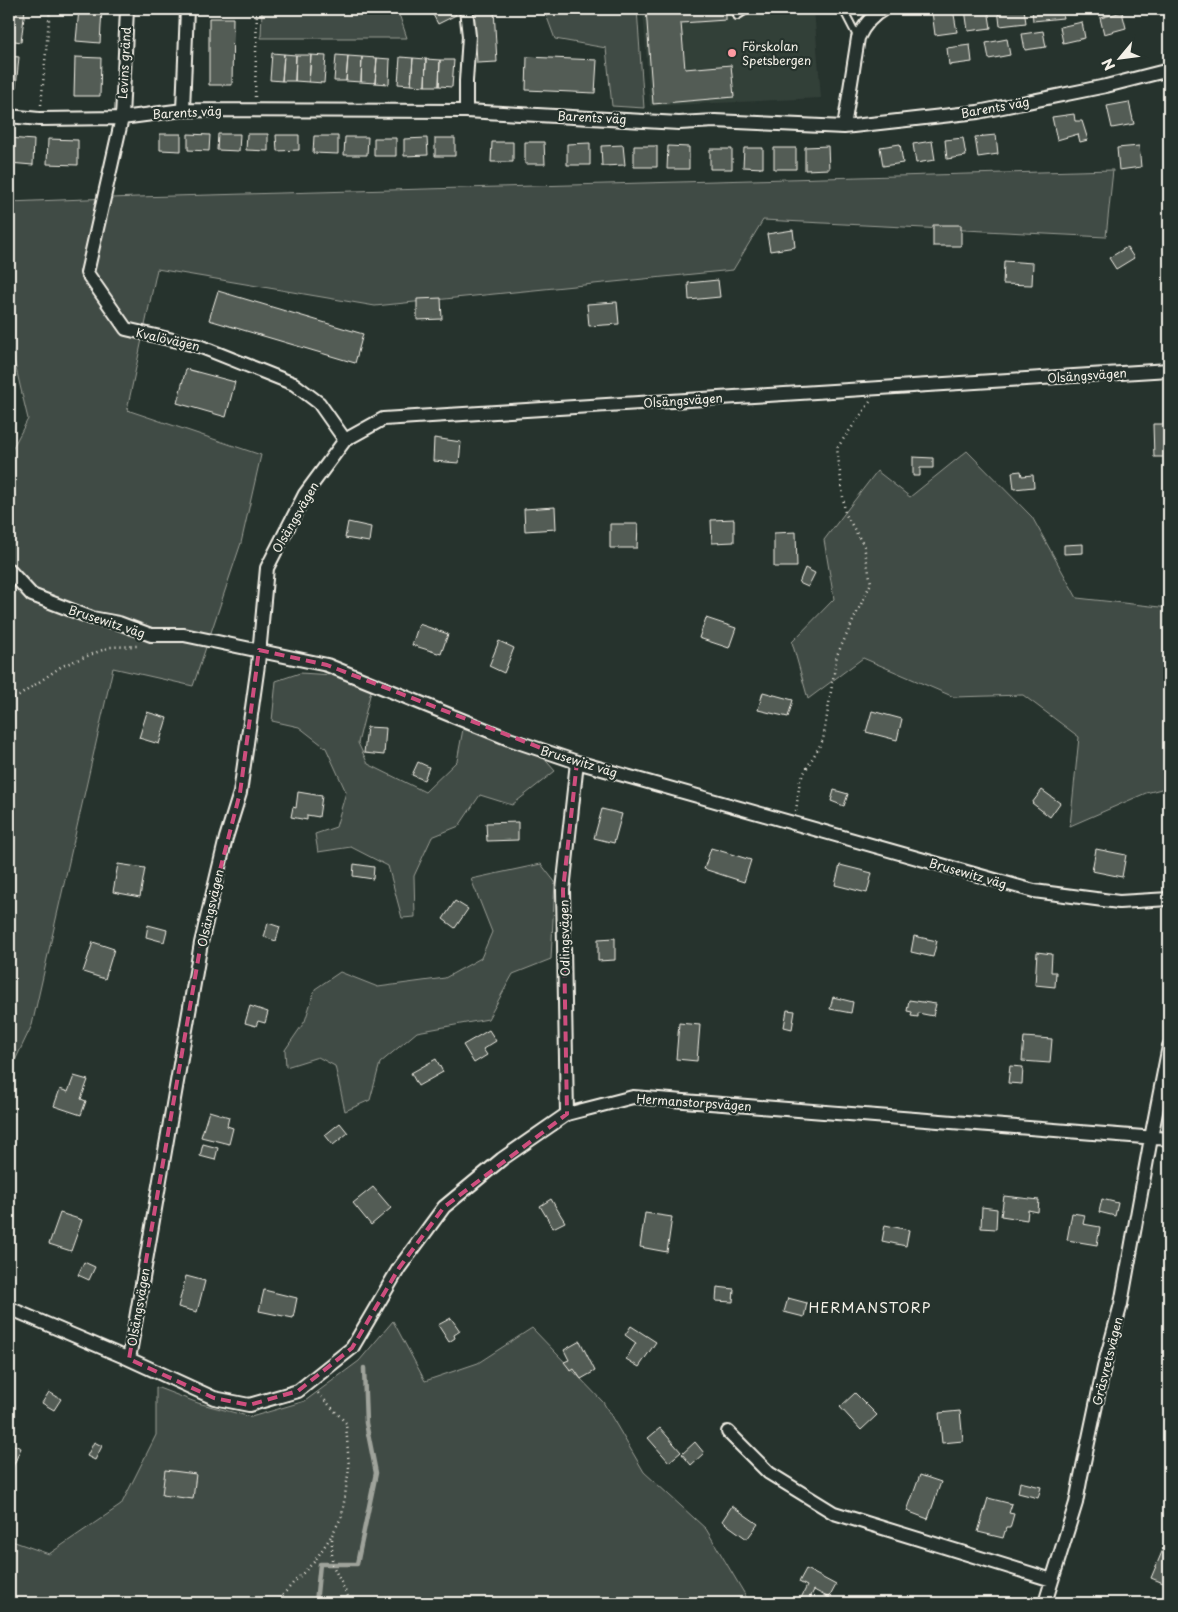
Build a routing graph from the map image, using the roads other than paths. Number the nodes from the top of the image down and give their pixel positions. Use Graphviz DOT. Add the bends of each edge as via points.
graph roads {
  1 [pos="127,9"];
  2 [pos="187,9"];
  3 [pos="466,9"];
  4 [pos="748,9"];
  5 [pos="843,9"];
  6 [pos="884,9"];
  7 [pos="737,16"];
  8 [pos="858,38"];
  9 [pos="1169,70"];
  10 [pos="183,110"];
  11 [pos="466,111"];
  12 [pos="9,116"];
  13 [pos="122,118"];
  14 [pos="844,127"];
  15 [pos="1169,370"];
  16 [pos="345,440"];
  17 [pos="9,570"];
  18 [pos="259,650"];
  19 [pos="577,762"];
  20 [pos="1169,899"];
  21 [pos="1169,1046"];
  22 [pos="566,1114"];
  23 [pos="1151,1138"];
  24 [pos="1169,1139"];
  25 [pos="9,1308"];
  26 [pos="129,1358"];
  27 [pos="728,1432"];
  28 [pos="1052,1580"];
  29 [pos="1045,1603"];
  1 -- 13 [label="street, Levins gränd"];
  2 -- 10 [label="street"];
  3 -- 11 [label="street" via="469,36"];
  4 -- 7 [label="lane"];
  5 -- 8 [label="lane"];
  6 -- 8 [label="street" via="863,27"];
  8 -- 14 [label="street"];
  9 -- 14 [label="street, Barents väg" via="978,112"];
  10 -- 11 [label="street, Barents väg"];
  10 -- 13 [label="street, Barents väg"];
  11 -- 14 [label="street, Barents väg"];
  12 -- 13 [label="street, Barents väg"];
  13 -- 16 [label="street, Kvalövägen" via="87,273 126,329 200,346 294,384 319,403"];
  15 -- 16 [label="street, Olsängsvägen" via="384,419"];
  16 -- 18 [label="street, Olsängsvägen" via="305,494 266,568"];
  17 -- 18 [label="street, Brusewitz väg" via="32,595 92,618 119,623 151,635 184,635"];
  18 -- 19 [label="street, Brusewitz väg" via="328,665 509,739"];
  18 -- 26 [label="street, Olsängsvägen" via="240,794 201,943"];
  19 -- 20 [label="street, Brusewitz väg" via="1034,892 1119,902"];
  19 -- 22 [label="street, Odlingsvägen" via="563,890"];
  21 -- 23 [label="street"];
  22 -- 23 [label="street, Hermanstorpsvägen" via="633,1097"];
  22 -- 26 [label="street, Hermanstorpsvägen" via="502,1159 444,1207 399,1268 352,1348 298,1391 249,1405 214,1398"];
  23 -- 24 [label="street, Hermanstorpsvägen"];
  23 -- 28 [label="street, Gräsvretsvägen" via="1121,1304 1104,1367 1076,1503"];
  25 -- 26 [label="street, Hermanstorpsvägen"];
  27 -- 28 [label="street" via="769,1474 834,1513"];
  28 -- 29 [label="street, Gräsvretsvägen"];
}
